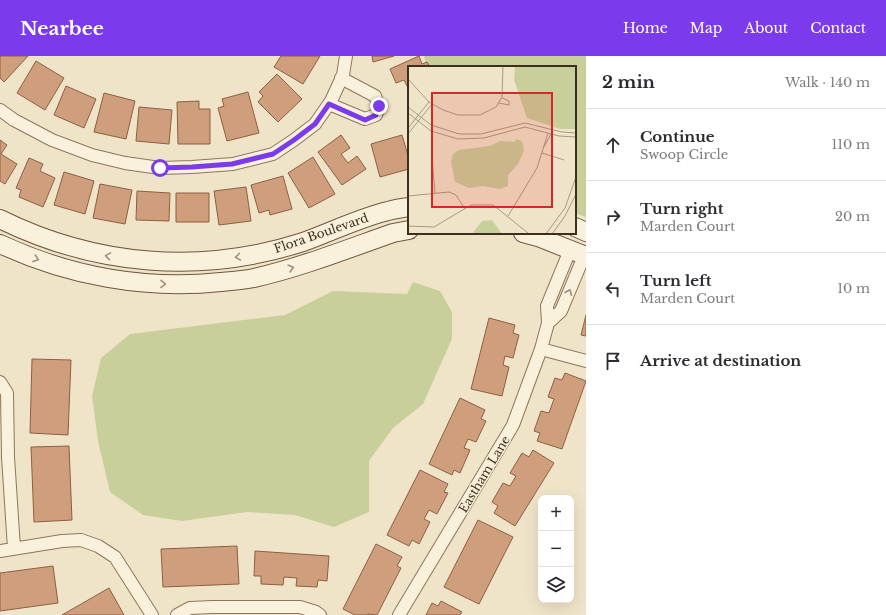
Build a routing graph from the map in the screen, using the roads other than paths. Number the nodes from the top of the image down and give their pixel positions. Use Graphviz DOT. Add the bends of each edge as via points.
graph roads {
  1 [pos="346,56"];
  2 [pos="341,78"];
  3 [pos="329,104"];
  4 [pos="0,110"];
  5 [pos="408,207"];
  6 [pos="0,218"];
  7 [pos="576,227"];
  8 [pos="408,230"];
  9 [pos="586,232"];
  10 [pos="527,234"];
  11 [pos="0,244"];
  12 [pos="580,254"];
  13 [pos="541,349"];
  14 [pos="586,361"];
  15 [pos="0,382"];
  16 [pos="14,548"];
  17 [pos="0,551"];
  18 [pos="152,615"];
  19 [pos="177,615"];
  20 [pos="320,615"];
  21 [pos="399,615"];
  1 -- 2 [label="street"];
  2 -- 3 [label="street"];
  2 -- 3 [label="street" via="375,96 379,106 376,115 365,120"];
  3 -- 4 [label="street" via="315,124 273,154 232,164 167,168 125,163 92,155 52,140"];
  5 -- 6 [label="street, Flora Boulevard, one-way" via="388,210 303,242 262,253 237,258 174,262 102,255 24,231"];
  7 -- 9 [label="street"];
  11 -- 8 [label="street, Flora Boulevard, one-way" via="62,268 95,276 161,284 206,284 253,278 292,269 393,232"];
  10 -- 12 [label="street"];
  12 -- 13 [label="street, Eastham Lane" via="547,306 548,323"];
  13 -- 14 [label="street"];
  13 -- 21 [label="street, Eastham Lane" via="513,425"];
  15 -- 16 [label="street" via="7,393"];
  16 -- 17 [label="street"];
  16 -- 18 [label="street" via="81,540 98,546 115,557"];
  19 -- 20 [label="street" via="190,608 212,607 300,607"];
}
